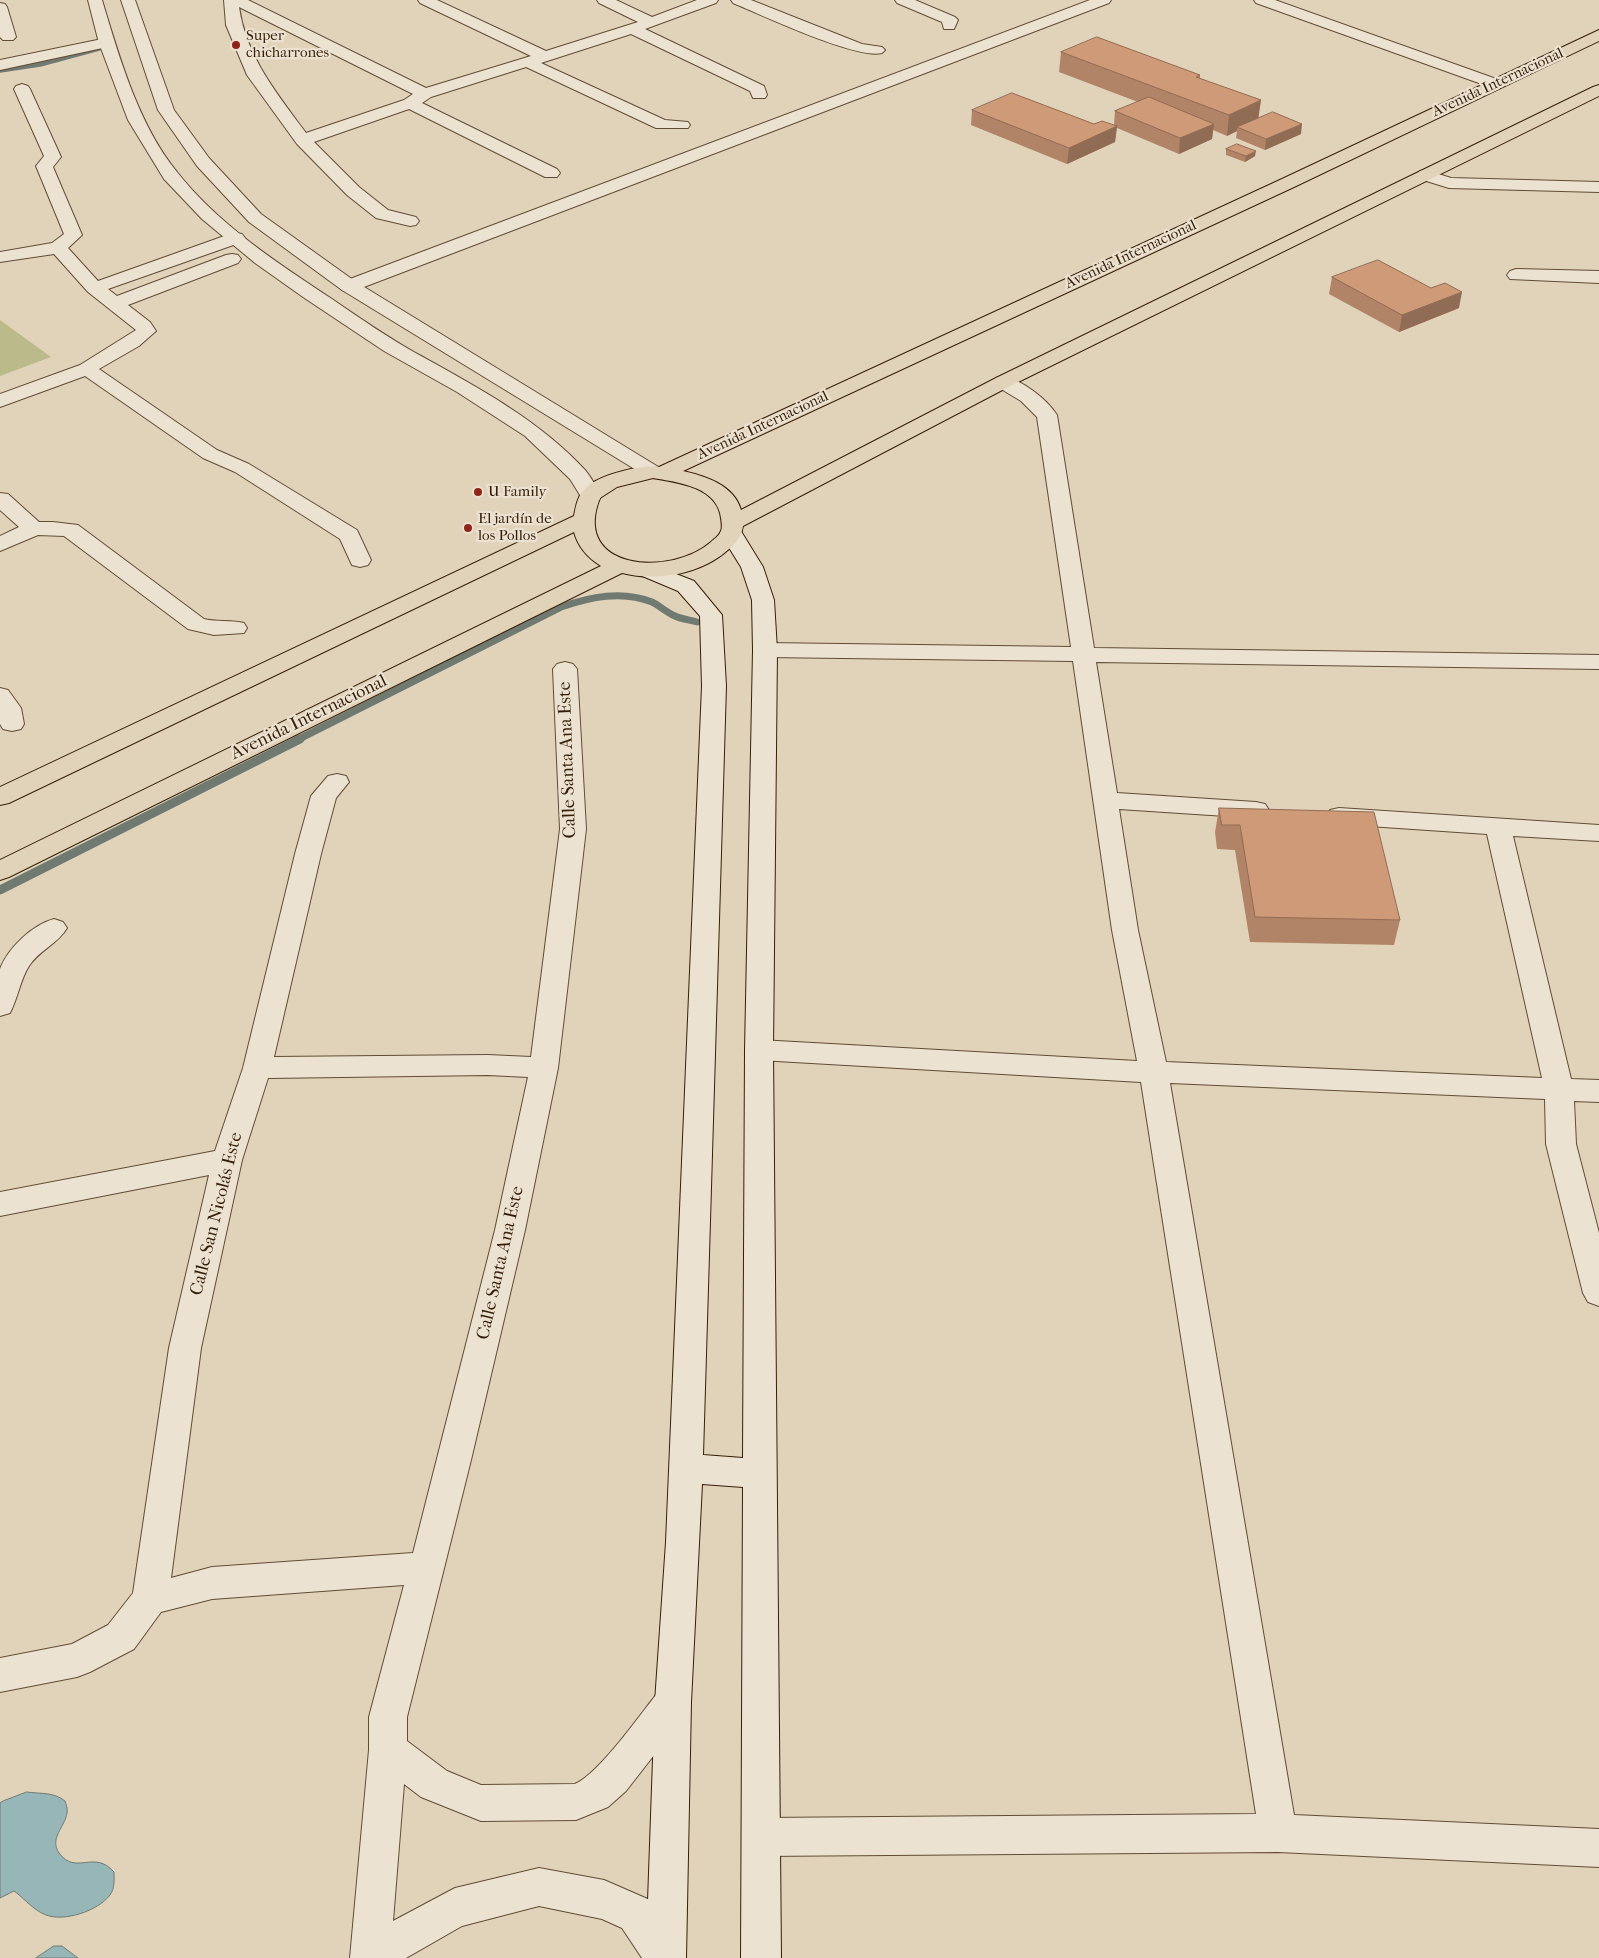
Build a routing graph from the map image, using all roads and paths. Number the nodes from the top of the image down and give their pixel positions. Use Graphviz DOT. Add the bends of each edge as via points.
graph roads {
  1 [pos="232,0"];
  2 [pos="236,0"];
  3 [pos="425,0"];
  4 [pos="604,0"];
  5 [pos="711,0"];
  6 [pos="738,0"];
  7 [pos="902,0"];
  8 [pos="1104,0"];
  9 [pos="1261,0"];
  10 [pos="128,3"];
  11 [pos="97,5"];
  12 [pos="0,7"];
  13 [pos="651,22"];
  14 [pos="949,26"];
  15 [pos="632,29"];
  16 [pos="1599,35"];
  17 [pos="8,37"];
  18 [pos="107,43"];
  19 [pos="878,50"];
  20 [pos="545,56"];
  21 [pos="527,62"];
  22 [pos="0,65"];
  23 [pos="1496,84"];
  24 [pos="22,89"];
  25 [pos="1599,90"];
  26 [pos="759,95"];
  27 [pos="417,99"];
  28 [pos="682,125"];
  29 [pos="303,140"];
  30 [pos="551,174"];
  31 [pos="1426,176"];
  32 [pos="1599,187"];
  33 [pos="191,197"];
  34 [pos="246,208"];
  35 [pos="410,221"];
  36 [pos="236,238"];
  37 [pos="58,248"];
  38 [pos="253,251"];
  39 [pos="0,257"];
  40 [pos="1516,275"];
  41 [pos="1599,277"];
  42 [pos="349,286"];
  43 [pos="95,288"];
  44 [pos="114,304"];
  45 [pos="87,369"];
  46 [pos="494,375"];
  47 [pos="1004,382"];
  48 [pos="464,388"];
  49 [pos="0,401"];
  50 [pos="657,473"];
  51 [pos="591,495"];
  52 [pos="0,499"];
  53 [pos="584,519"];
  54 [pos="732,528"];
  55 [pos="34,529"];
  56 [pos="0,544"];
  57 [pos="360,560"];
  58 [pos="618,566"];
  59 [pos="648,570"];
  60 [pos="236,628"];
  61 [pos="765,650"];
  62 [pos="1083,654"];
  63 [pos="1599,662"];
  64 [pos="565,669"];
  65 [pos="0,695"];
  66 [pos="12,724"];
  67 [pos="337,782"];
  68 [pos="0,798"];
  69 [pos="1104,800"];
  70 [pos="1281,812"];
  71 [pos="1321,815"];
  72 [pos="1498,827"];
  73 [pos="1599,833"];
  74 [pos="0,871"];
  75 [pos="54,928"];
  76 [pos="0,1006"];
  77 [pos="760,1050"];
  78 [pos="257,1068"];
  79 [pos="544,1068"];
  80 [pos="1154,1072"];
  81 [pos="1560,1090"];
  82 [pos="1599,1091"];
  83 [pos="226,1160"];
  84 [pos="0,1204"];
  85 [pos="1599,1293"];
  86 [pos="686,1469"];
  87 [pos="761,1473"];
  88 [pos="426,1568"];
  89 [pos="150,1599"];
  90 [pos="0,1675"];
  91 [pos="673,1702"];
  92 [pos="388,1750"];
  93 [pos="1278,1833"];
  94 [pos="761,1836"];
  95 [pos="1599,1848"];
  96 [pos="370,1957"];
  97 [pos="666,1958"];
  98 [pos="761,1958"];
  1 -- 29 [label="street" via="234,25 255,75"];
  2 -- 27 [label="street"];
  3 -- 20 [label="street"];
  4 -- 13 [label="street"];
  5 -- 13 [label="street"];
  6 -- 19 [label="street" via="859,48"];
  7 -- 14 [label="street" via="950,20"];
  8 -- 42 [label="street"];
  9 -- 23 [label="street"];
  10 -- 11 [label="street"];
  10 -- 34 [label="street" via="166,110 203,162"];
  11 -- 18 [label="street"];
  12 -- 17 [label="street"];
  13 -- 15 [label="street"];
  15 -- 20 [label="street"];
  15 -- 26 [label="street" via="758,89"];
  16 -- 23 [label="main road, Avenida Internacional"];
  18 -- 22 [label="street"];
  18 -- 33 [label="street" via="136,120 170,175"];
  20 -- 21 [label="street"];
  21 -- 27 [label="street"];
  21 -- 28 [label="street" via="662,125"];
  23 -- 50 [label="main road, Avenida Internacional"];
  24 -- 37 [label="street" via="53,157 44,166 72,228 73,235"];
  25 -- 31 [label="main road"];
  27 -- 29 [label="street"];
  27 -- 30 [label="street"];
  29 -- 35 [label="street" via="353,191 382,214"];
  31 -- 32 [label="street" via="1449,183"];
  31 -- 47 [label="main road"];
  33 -- 34 [label="street" via="203,191 217,191 227,202"];
  33 -- 36 [label="street" via="208,216"];
  34 -- 42 [label="street" via="255,218"];
  36 -- 38 [label="street"];
  36 -- 43 [label="street"];
  37 -- 39 [label="street"];
  37 -- 43 [label="street"];
  38 -- 44 [label="street"];
  38 -- 48 [label="street" via="391,347"];
  40 -- 41 [label="street"];
  42 -- 46 [label="street"];
  43 -- 44 [label="street"];
  44 -- 45 [label="street" via="146,331 136,342 98,359"];
  45 -- 49 [label="street"];
  45 -- 57 [label="street" via="210,454 242,468 349,535"];
  46 -- 48 [label="street"];
  46 -- 50 [label="street"];
  47 -- 54 [label="main road"];
  47 -- 62 [label="street" via="1028,397 1047,416"];
  48 -- 51 [label="street" via="532,432 578,475"];
  50 -- 51 [label="main road" via="622,478"];
  50 -- 54 [label="main road" via="697,480 714,491 726,501"];
  51 -- 53 [label="main road"];
  52 -- 55 [label="street"];
  53 -- 58 [label="main road" via="583,528 588,542 599,555"];
  53 -- 68 [label="main road"];
  54 -- 59 [label="main road" via="715,552 674,568"];
  54 -- 61 [label="street" via="752,567 763,600"];
  55 -- 56 [label="street"];
  55 -- 60 [label="street" via="70,530 196,624"];
  58 -- 59 [label="main road"];
  58 -- 74 [label="main road, Avenida Internacional"];
  59 -- 86 [label="street" via="686,586 698,599 711,615 714,642"];
  61 -- 62 [label="street"];
  61 -- 77 [label="street"];
  62 -- 63 [label="street"];
  62 -- 69 [label="street"];
  64 -- 79 [label="street, Calle Santa Ana Este" via="573,829"];
  65 -- 66 [label="street" via="8,702"];
  67 -- 78 [label="street, Calle San Nicolás Este" via="324,796"];
  69 -- 70 [label="street"];
  69 -- 80 [label="street" via="1125,930"];
  71 -- 72 [label="street"];
  72 -- 73 [label="street"];
  72 -- 81 [label="street"];
  75 -- 76 [label="street" via="16,963"];
  77 -- 80 [label="street"];
  77 -- 87 [label="street"];
  78 -- 79 [label="street" via="488,1065"];
  78 -- 83 [label="street, Calle San Nicolás Este"];
  79 -- 88 [label="street, Calle Santa Ana Este" via="510,1230"];
  80 -- 81 [label="street"];
  80 -- 93 [label="street"];
  81 -- 82 [label="street"];
  81 -- 85 [label="street" via="1561,1144"];
  83 -- 84 [label="street"];
  83 -- 89 [label="street, Calle San Nicolás Este" via="185,1348"];
  86 -- 87 [label="street"];
  86 -- 91 [label="street"];
  87 -- 94 [label="street"];
  88 -- 89 [label="street" via="212,1583"];
  88 -- 92 [label="street, Calle Santa Ana Este" via="388,1717"];
  89 -- 90 [label="street" via="121,1637 77,1660"];
  91 -- 92 [label="street" via="613,1778 595,1794 576,1802 481,1803 434,1784"];
  91 -- 97 [label="street"];
  92 -- 96 [label="street, Calle Santa Ana Este"];
  93 -- 94 [label="street"];
  93 -- 95 [label="street"];
  94 -- 98 [label="street"];
  96 -- 97 [label="street" via="455,1908 539,1887 604,1900 636,1914"];
}
